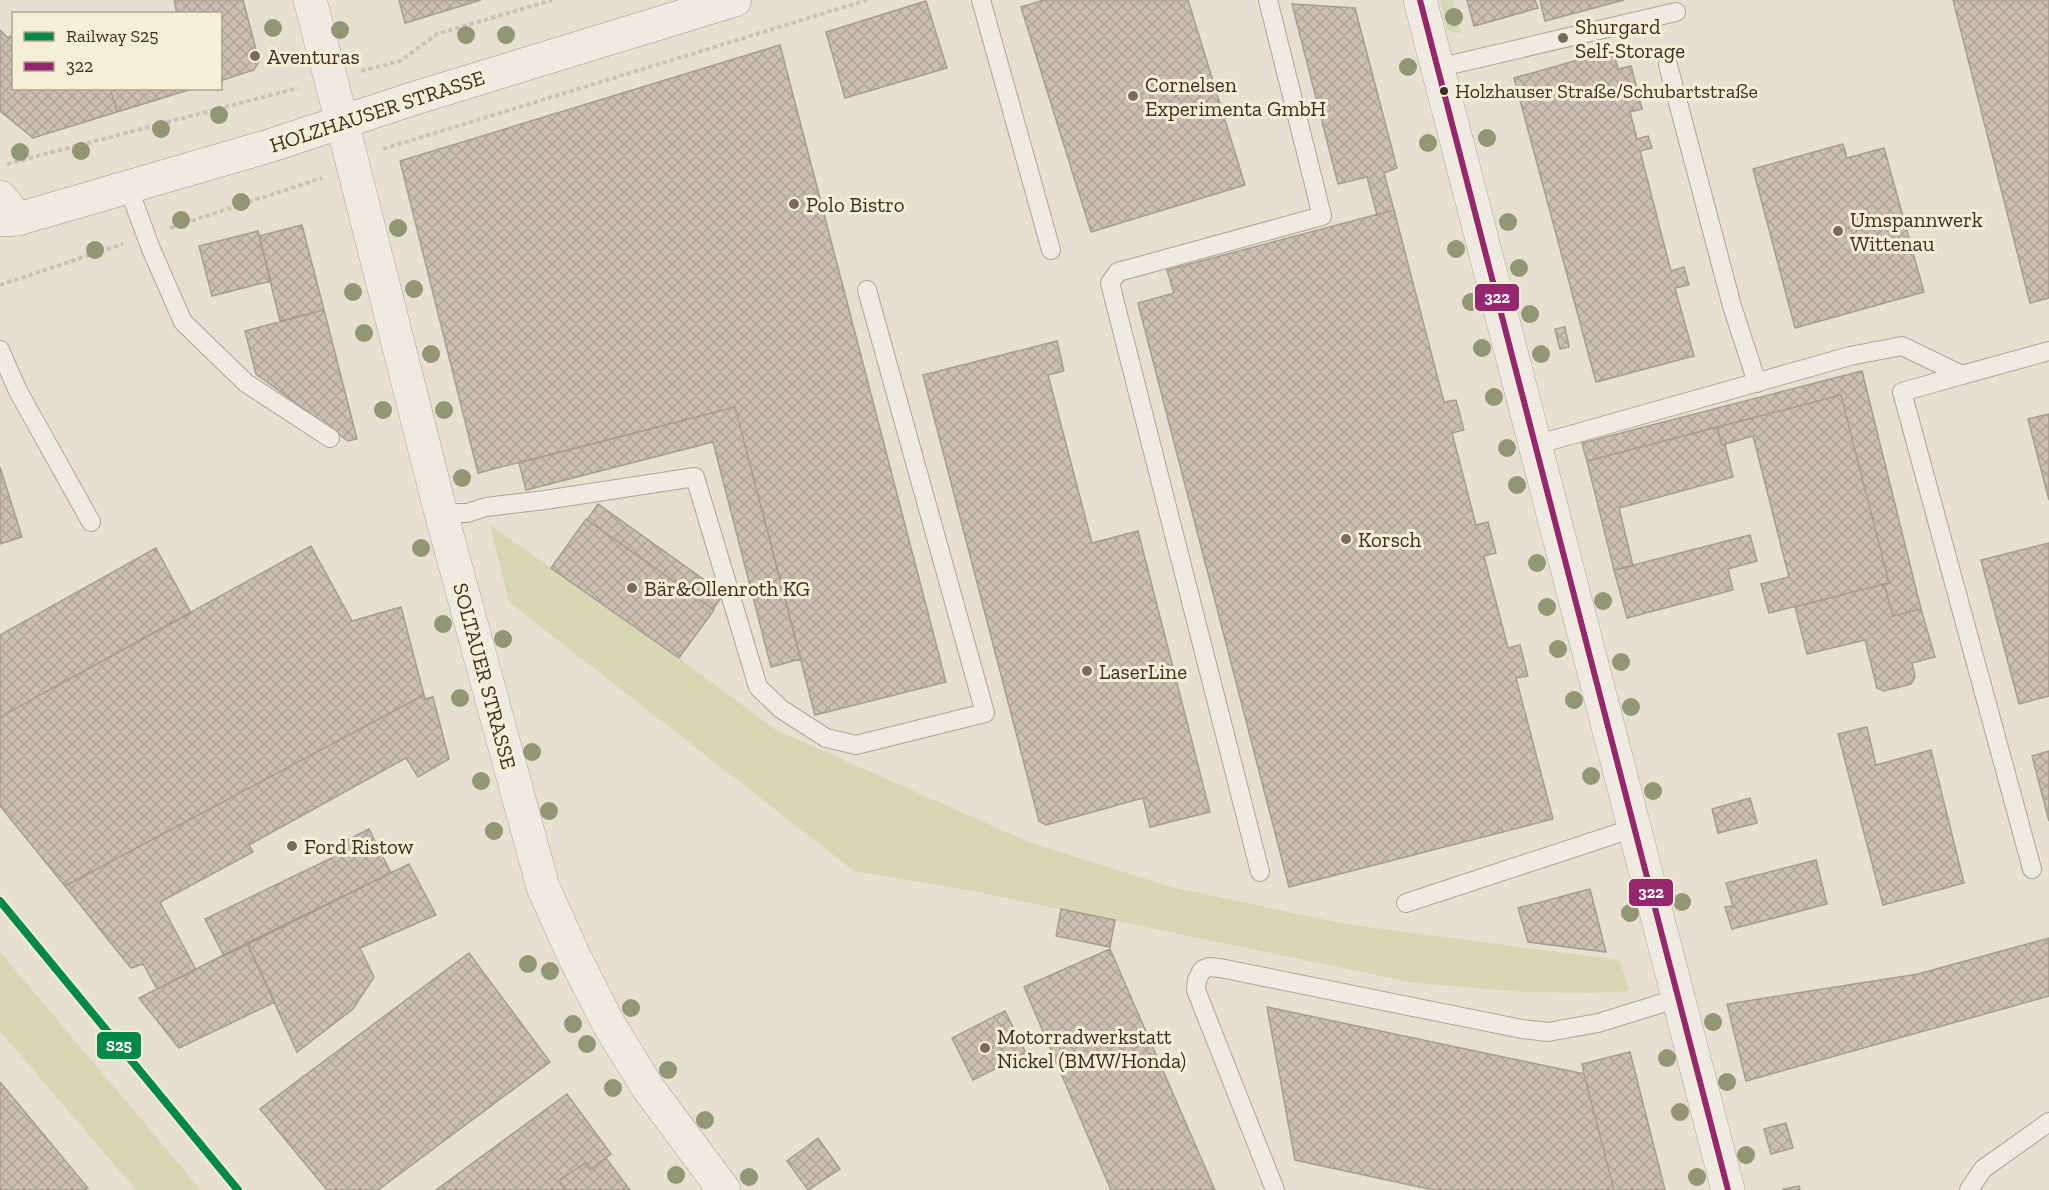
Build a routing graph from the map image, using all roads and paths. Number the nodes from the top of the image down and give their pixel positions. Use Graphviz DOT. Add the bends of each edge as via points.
graph roads {
  1 [pos="310,0"];
  2 [pos="552,0"];
  3 [pos="735,0"];
  4 [pos="867,0"];
  5 [pos="981,0"];
  6 [pos="1268,0"];
  7 [pos="1420,0"];
  8 [pos="1677,12"];
  9 [pos="1668,65"];
  10 [pos="1437,68"];
  11 [pos="359,71"];
  12 [pos="277,93"];
  13 [pos="342,122"];
  14 [pos="410,141"];
  15 [pos="0,166"];
  16 [pos="301,186"];
  17 [pos="128,187"];
  18 [pos="5,218"];
  19 [pos="146,236"];
  20 [pos="1051,250"];
  21 [pos="0,285"];
  22 [pos="867,290"];
  23 [pos="0,350"];
  24 [pos="2049,351"];
  25 [pos="1962,375"];
  26 [pos="1757,383"];
  27 [pos="330,438"];
  28 [pos="1535,445"];
  29 [pos="441,513"];
  30 [pos="92,522"];
  31 [pos="1634,828"];
  32 [pos="2032,869"];
  33 [pos="1260,872"];
  34 [pos="1406,903"];
  35 [pos="1678,998"];
  36 [pos="2049,1122"];
  37 [pos="724,1190"];
  38 [pos="1275,1190"];
  39 [pos="1728,1190"];
  40 [pos="1969,1190"];
  1 -- 13 [label="street, SOLTAUER STRASSE"];
  2 -- 11 [label="path" via="437,34 400,61"];
  3 -- 13 [label="street, HOLZHAUSER STRASSE"];
  4 -- 14 [label="path"];
  5 -- 20 [label="lane"];
  6 -- 33 [label="lane" via="1323,216 1118,272 1110,283"];
  7 -- 10 [label="street"];
  8 -- 10 [label="lane"];
  9 -- 26 [label="lane" via="1732,306"];
  10 -- 28 [label="street"];
  12 -- 15 [label="path"];
  13 -- 17 [label="street, HOLZHAUSER STRASSE"];
  13 -- 29 [label="street, SOLTAUER STRASSE"];
  16 -- 19 [label="path"];
  17 -- 18 [label="street, HOLZHAUSER STRASSE"];
  17 -- 19 [label="lane"];
  19 -- 21 [label="path"];
  19 -- 27 [label="lane" via="183,322 246,383"];
  22 -- 29 [label="lane" via="985,713 856,745 826,738 781,709 758,687 695,477 467,513"];
  23 -- 30 [label="lane" via="18,391"];
  24 -- 25 [label="lane"];
  25 -- 26 [label="lane" via="1902,346 1850,356"];
  25 -- 32 [label="lane" via="1902,392"];
  26 -- 28 [label="lane"];
  28 -- 31 [label="street"];
  29 -- 37 [label="street, SOLTAUER STRASSE" via="543,888 608,1023 648,1088"];
  31 -- 34 [label="lane"];
  31 -- 35 [label="street"];
  35 -- 38 [label="lane" via="1598,1023 1548,1032 1220,968 1202,970 1196,990"];
  35 -- 39 [label="street"];
  36 -- 40 [label="lane" via="1983,1169"];
}
